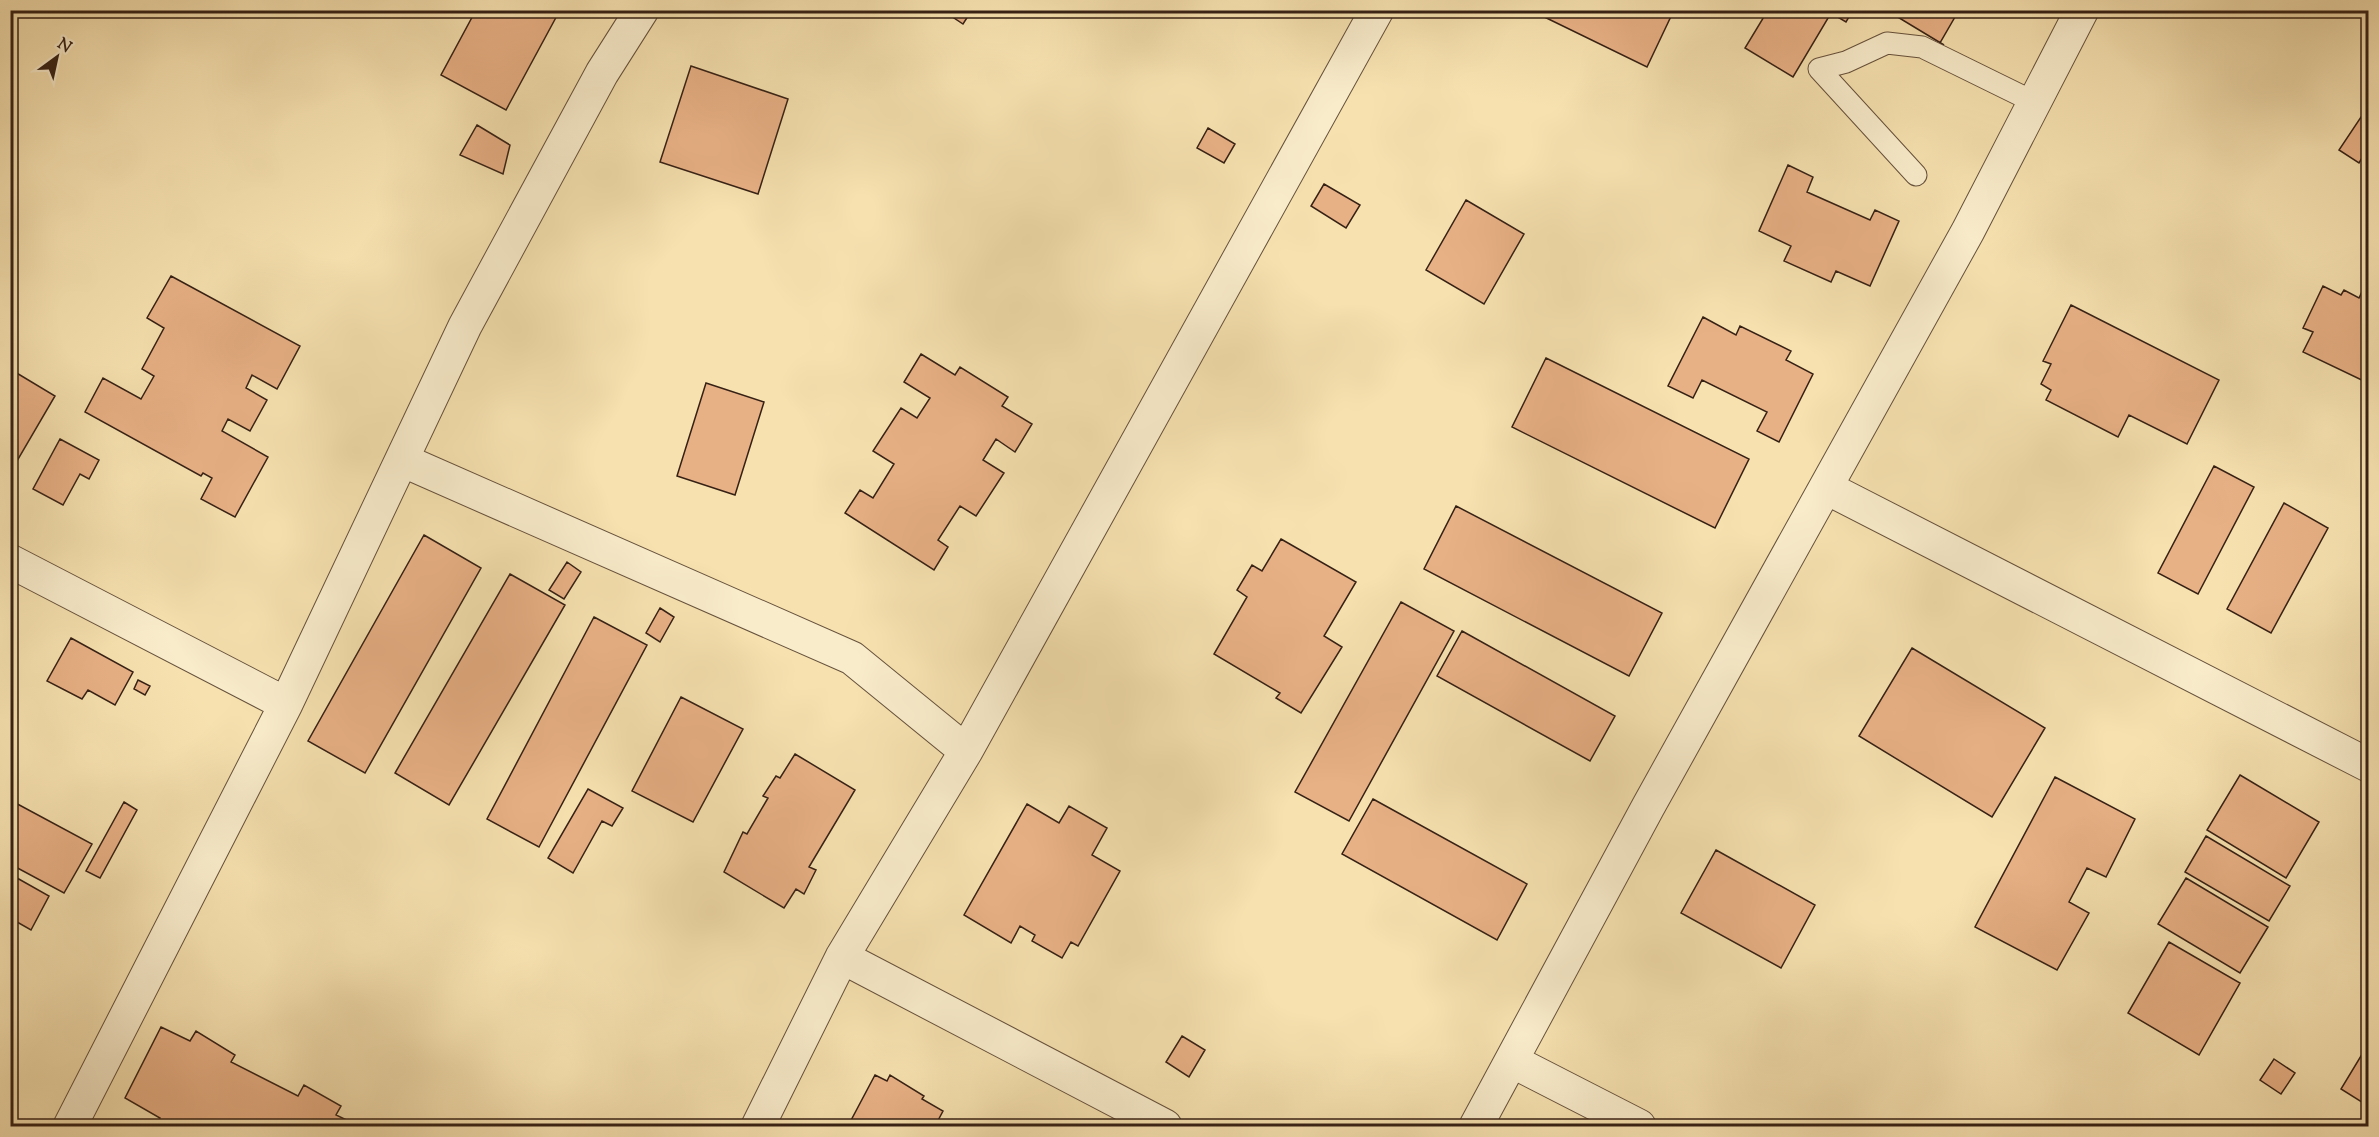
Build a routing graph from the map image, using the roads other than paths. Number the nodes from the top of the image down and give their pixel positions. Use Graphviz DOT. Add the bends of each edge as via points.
graph roads {
  1 [pos="642,10"];
  2 [pos="1377,10"];
  3 [pos="2082,10"];
  4 [pos="2034,102"];
  5 [pos="1916,175"];
  6 [pos="402,460"];
  7 [pos="1827,488"];
  8 [pos="10,561"];
  9 [pos="286,704"];
  10 [pos="966,751"];
  11 [pos="2368,765"];
  12 [pos="842,957"];
  13 [pos="1512,1061"];
  14 [pos="70,1126"];
  15 [pos="758,1126"];
  16 [pos="1166,1126"];
  17 [pos="1476,1126"];
  18 [pos="1639,1126"];
  1 -- 6 [label="street" via="602,73 471,316"];
  2 -- 10 [label="street"];
  3 -- 4 [label="street"];
  4 -- 5 [label="lane" via="1922,47 1887,43 1846,62 1819,69"];
  4 -- 7 [label="street"];
  6 -- 9 [label="street"];
  6 -- 10 [label="street" via="852,658"];
  7 -- 11 [label="street"];
  7 -- 13 [label="street" via="1648,807"];
  8 -- 9 [label="street"];
  9 -- 14 [label="street"];
  10 -- 12 [label="street"];
  12 -- 15 [label="street"];
  12 -- 16 [label="street"];
  13 -- 17 [label="street"];
  13 -- 18 [label="street"];
}
